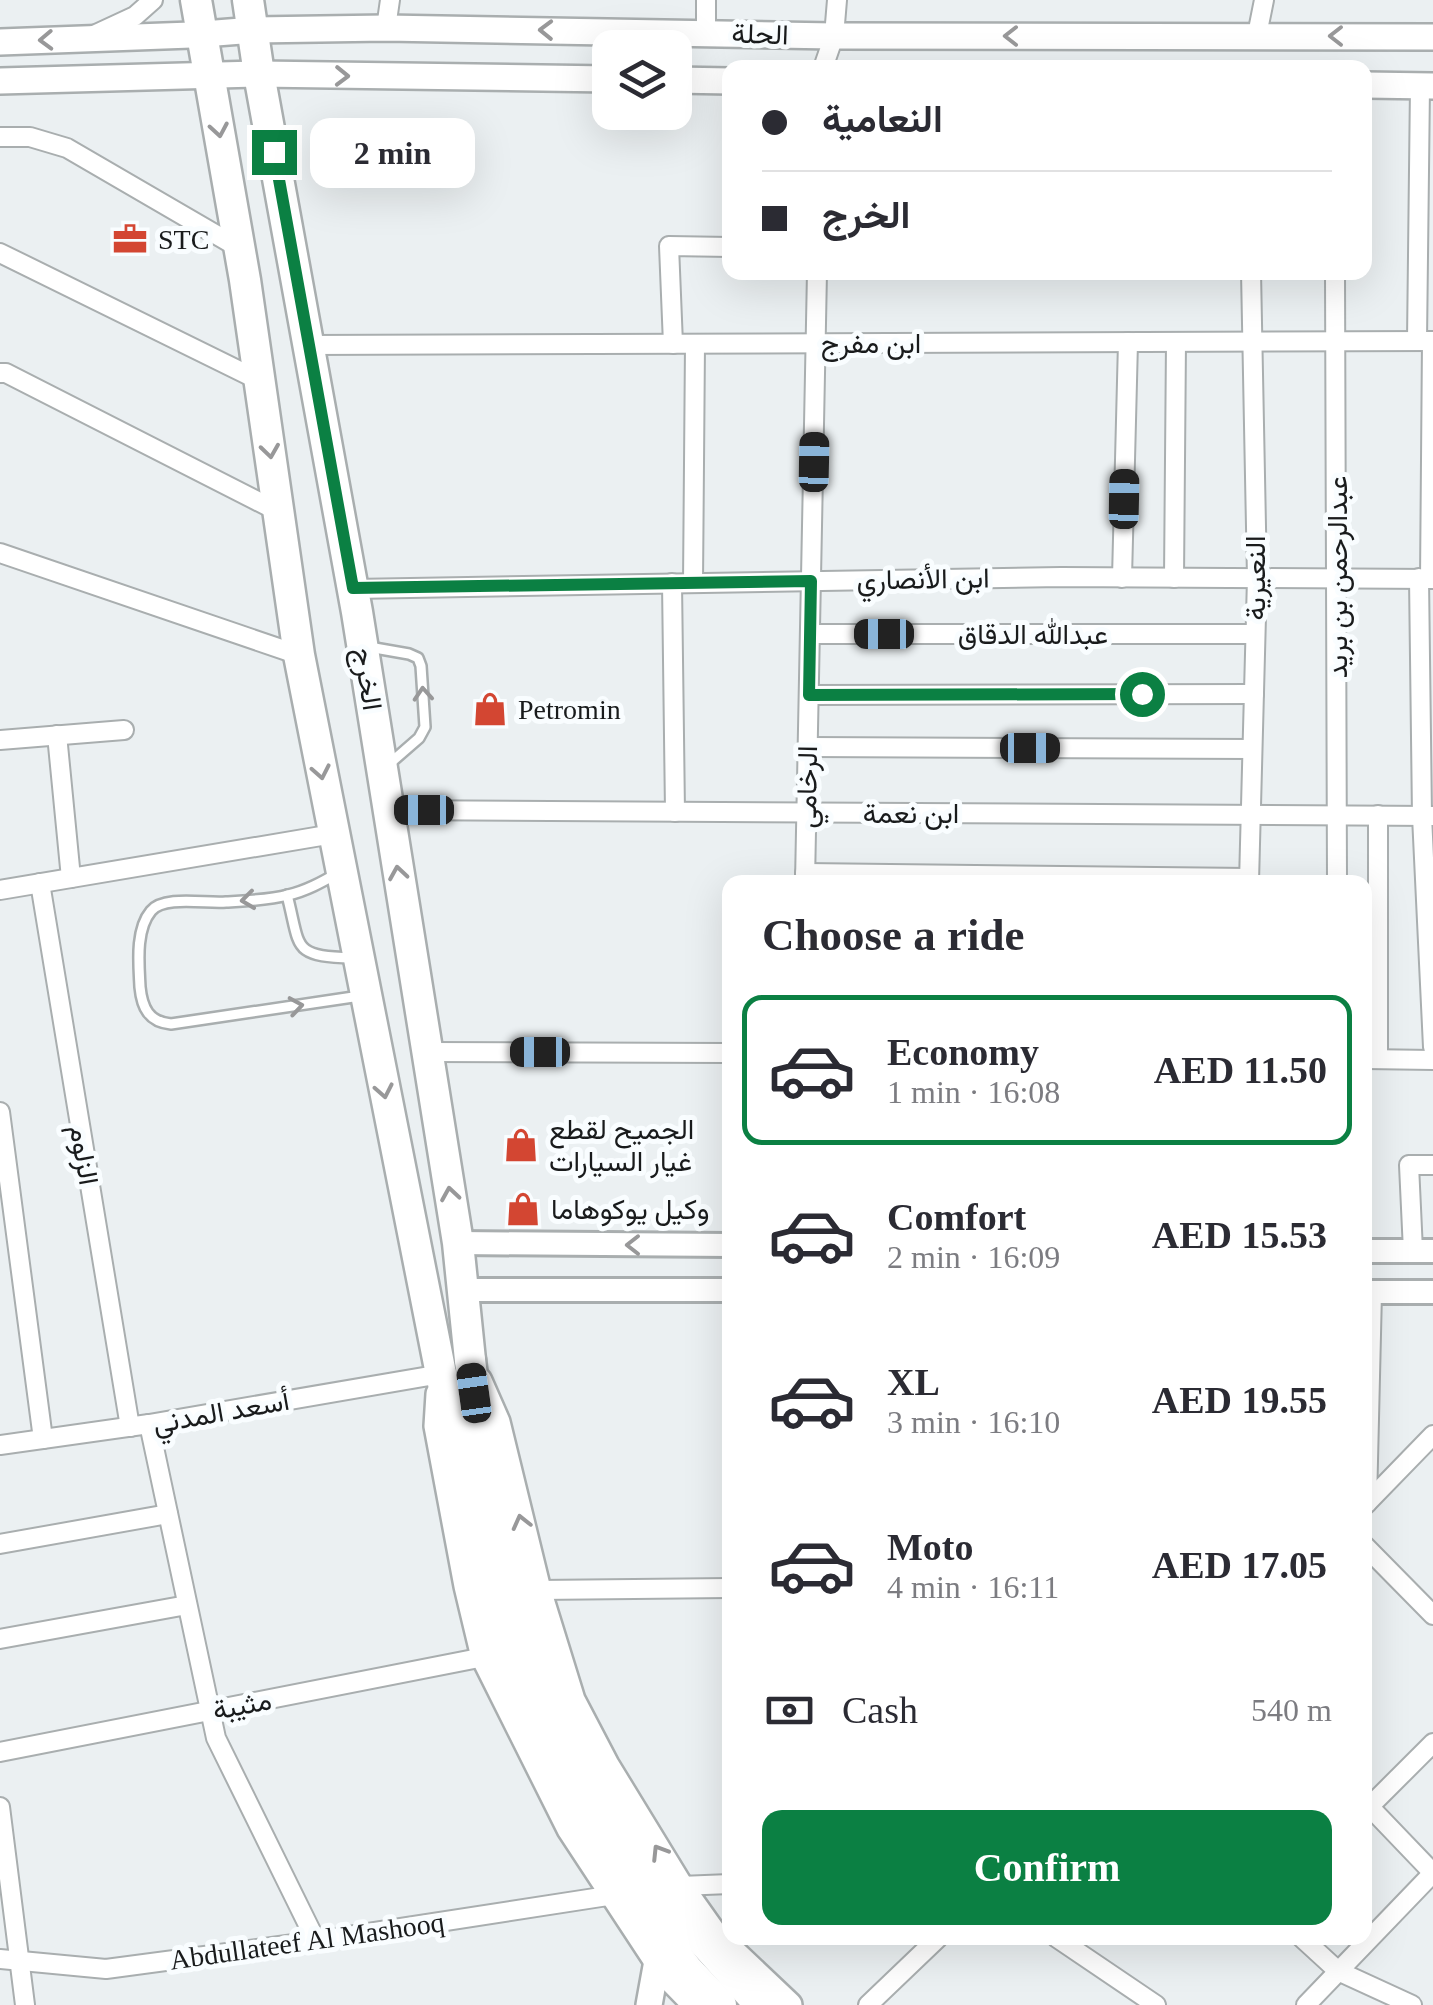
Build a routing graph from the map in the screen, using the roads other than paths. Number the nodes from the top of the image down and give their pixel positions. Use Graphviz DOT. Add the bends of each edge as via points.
graph roads {
  1 [pos="153,0"];
  2 [pos="196,0"];
  3 [pos="390,0"];
  4 [pos="706,0"];
  5 [pos="836,0"];
  6 [pos="1264,0"];
  7 [pos="251,15"];
  8 [pos="386,28"];
  9 [pos="706,32"];
  10 [pos="202,34"];
  11 [pos="834,36"];
  12 [pos="1258,36"];
  13 [pos="1433,36"];
  14 [pos="87,38"];
  15 [pos="0,42"];
  16 [pos="826,60"];
  17 [pos="259,74"];
  18 [pos="210,75"];
  19 [pos="592,79"];
  20 [pos="0,80"];
  21 [pos="692,80"];
  22 [pos="722,81"];
  23 [pos="1372,85"];
  24 [pos="1427,86"];
  25 [pos="0,138"];
  26 [pos="1426,180"];
  27 [pos="722,247"];
  28 [pos="240,248"];
  29 [pos="0,253"];
  30 [pos="817,280"];
  31 [pos="1251,280"];
  32 [pos="1335,280"];
  33 [pos="1427,341"];
  34 [pos="1128,342"];
  35 [pos="1176,342"];
  36 [pos="1252,342"];
  37 [pos="1336,342"];
  38 [pos="674,344"];
  39 [pos="694,344"];
  40 [pos="816,344"];
  41 [pos="310,345"];
  42 [pos="0,373"];
  43 [pos="260,381"];
  44 [pos="1432,459"];
  45 [pos="278,512"];
  46 [pos="0,554"];
  47 [pos="1122,578"];
  48 [pos="1174,578"];
  49 [pos="1257,578"];
  50 [pos="1338,578"];
  51 [pos="1427,578"];
  52 [pos="811,581"];
  53 [pos="693,583"];
  54 [pos="672,584"];
  55 [pos="353,588"];
  56 [pos="810,634"];
  57 [pos="1255,634"];
  58 [pos="362,646"];
  59 [pos="299,656"];
  60 [pos="1254,694"];
  61 [pos="809,695"];
  62 [pos="124,730"];
  63 [pos="57,735"];
  64 [pos="0,740"];
  65 [pos="808,747"];
  66 [pos="1252,750"];
  67 [pos="382,770"];
  68 [pos="388,810"];
  69 [pos="676,812"];
  70 [pos="806,813"];
  71 [pos="1250,814"];
  72 [pos="1338,815"];
  73 [pos="1378,815"];
  74 [pos="1428,816"];
  75 [pos="333,834"];
  76 [pos="340,871"];
  77 [pos="805,875"];
  78 [pos="1249,875"];
  79 [pos="1338,875"];
  80 [pos="71,878"];
  81 [pos="40,883"];
  82 [pos="0,890"];
  83 [pos="287,895"];
  84 [pos="358,958"];
  85 [pos="365,996"];
  86 [pos="1433,1047"];
  87 [pos="427,1052"];
  88 [pos="722,1053"];
  89 [pos="1372,1059"];
  90 [pos="1433,1060"];
  91 [pos="0,1112"];
  92 [pos="1433,1165"];
  93 [pos="458,1243"];
  94 [pos="722,1246"];
  95 [pos="1372,1251"];
  96 [pos="1423,1251"];
  97 [pos="464,1290"];
  98 [pos="722,1290"];
  99 [pos="1372,1292"];
  100 [pos="1433,1292"];
  101 [pos="470,1360"];
  102 [pos="441,1374"];
  103 [pos="139,1426"];
  104 [pos="1433,1435"];
  105 [pos="44,1439"];
  106 [pos="0,1445"];
  107 [pos="478,1493"];
  108 [pos="1372,1498"];
  109 [pos="168,1514"];
  110 [pos="0,1544"];
  111 [pos="1372,1553"];
  112 [pos="722,1588"];
  113 [pos="538,1590"];
  114 [pos="188,1605"];
  115 [pos="1433,1615"];
  116 [pos="0,1639"];
  117 [pos="484,1657"];
  118 [pos="210,1711"];
  119 [pos="1433,1743"];
  120 [pos="0,1752"];
  121 [pos="1372,1800"];
  122 [pos="0,1807"];
  123 [pos="1372,1810"];
  124 [pos="1433,1873"];
  125 [pos="722,1884"];
  126 [pos="680,1886"];
  127 [pos="614,1896"];
  128 [pos="1372,1936"];
  129 [pos="316,1941"];
  130 [pos="722,1942"];
  131 [pos="725,1945"];
  132 [pos="931,1945"];
  133 [pos="1067,1945"];
  134 [pos="1310,1945"];
  135 [pos="1363,1945"];
  136 [pos="0,1960"];
  137 [pos="658,1961"];
  138 [pos="20,1962"];
  139 [pos="1338,1971"];
  140 [pos="25,2005"];
  141 [pos="649,2005"];
  142 [pos="696,2005"];
  143 [pos="721,2005"];
  144 [pos="760,2005"];
  145 [pos="788,2005"];
  146 [pos="868,2005"];
  147 [pos="1156,2005"];
  148 [pos="1306,2005"];
  149 [pos="1412,2005"];
  1 -- 14 [label="street, الحلة"];
  2 -- 10 [label="main road"];
  3 -- 8 [label="street"];
  4 -- 9 [label="street"];
  5 -- 11 [label="street"];
  6 -- 12 [label="street"];
  7 -- 8 [label="main road, الحلة"];
  7 -- 10 [label="main road, الحلة"];
  7 -- 17 [label="main road, الخرج"];
  9 -- 8 [label="main road, الحلة, one-way"];
  9 -- 11 [label="main road, الحلة"];
  10 -- 14 [label="main road, الحلة"];
  10 -- 18 [label="main road"];
  12 -- 11 [label="main road, الحلة, one-way"];
  11 -- 16 [label="street"];
  13 -- 12 [label="main road, الحلة, one-way"];
  14 -- 15 [label="main road, الحلة, one-way"];
  17 -- 18 [label="main road"];
  17 -- 19 [label="main road, one-way"];
  17 -- 41 [label="main road, الخرج"];
  18 -- 20 [label="main road"];
  18 -- 28 [label="main road, one-way"];
  21 -- 22 [label="main road, الحلة"];
  23 -- 24 [label="main road"];
  24 -- 26 [label="street"];
  25 -- 28 [label="street" via="30,137 66,148"];
  26 -- 33 [label="street"];
  27 -- 38 [label="street" via="669,246"];
  28 -- 43 [label="main road"];
  29 -- 43 [label="street"];
  30 -- 40 [label="street, الرخامي"];
  31 -- 36 [label="street, النعيرية"];
  32 -- 37 [label="street, عبدالرحمن بن بريد"];
  33 -- 37 [label="street, ابن مفرج"];
  33 -- 44 [label="street"];
  34 -- 35 [label="street, ابن مفرج"];
  34 -- 40 [label="street, ابن مفرج"];
  34 -- 47 [label="street"];
  35 -- 36 [label="street, ابن مفرج"];
  35 -- 48 [label="street"];
  36 -- 37 [label="street, ابن مفرج"];
  36 -- 49 [label="street, النعيرية"];
  37 -- 50 [label="street, عبدالرحمن بن بريد"];
  38 -- 39 [label="street, ابن مفرج"];
  38 -- 41 [label="street, ابن مفرج"];
  39 -- 40 [label="street, ابن مفرج"];
  39 -- 53 [label="street"];
  40 -- 52 [label="street, الرخامي"];
  41 -- 55 [label="main road, الخرج"];
  42 -- 45 [label="street"];
  43 -- 45 [label="main road, one-way"];
  44 -- 51 [label="street"];
  45 -- 59 [label="main road"];
  46 -- 59 [label="street"];
  47 -- 48 [label="street, ابن الأنصاري"];
  47 -- 52 [label="street, ابن الأنصاري"];
  48 -- 49 [label="street, ابن الأنصاري"];
  49 -- 50 [label="street, ابن الأنصاري"];
  49 -- 57 [label="street, النعيرية"];
  50 -- 51 [label="street, ابن الأنصاري"];
  50 -- 72 [label="street, عبدالرحمن بن بريد"];
  51 -- 74 [label="street"];
  52 -- 53 [label="street, ابن الأنصاري"];
  52 -- 56 [label="street, الرخامي"];
  53 -- 54 [label="street, ابن الأنصاري"];
  54 -- 55 [label="street, ابن الأنصاري"];
  54 -- 69 [label="street"];
  55 -- 58 [label="main road, الخرج"];
  56 -- 57 [label="street, عبدالله الدقاق"];
  56 -- 61 [label="street, الرخامي"];
  57 -- 60 [label="street, النعيرية"];
  58 -- 67 [label="main road, الخرج"];
  67 -- 58 [label="lane, one-way" via="425,728 421,666 409,654"];
  59 -- 75 [label="main road, one-way"];
  60 -- 61 [label="street"];
  60 -- 66 [label="street, النعيرية"];
  61 -- 65 [label="street, الرخامي"];
  62 -- 63 [label="street"];
  63 -- 64 [label="street"];
  63 -- 80 [label="street"];
  65 -- 66 [label="street"];
  65 -- 70 [label="street, الرخامي"];
  66 -- 71 [label="street, النعيرية"];
  67 -- 68 [label="main road, الخرج"];
  68 -- 69 [label="street, ابن نعمة"];
  87 -- 68 [label="main road, الخرج, one-way"];
  69 -- 70 [label="street, ابن نعمة"];
  70 -- 71 [label="street, ابن نعمة"];
  70 -- 77 [label="street, الرخامي"];
  71 -- 72 [label="street, ابن نعمة"];
  71 -- 78 [label="street, النعيرية"];
  72 -- 73 [label="street, ابن نعمة"];
  72 -- 79 [label="street, عبدالرحمن بن بريد"];
  73 -- 74 [label="street, ابن نعمة"];
  73 -- 89 [label="street"];
  74 -- 86 [label="street"];
  75 -- 76 [label="main road"];
  75 -- 80 [label="street"];
  76 -- 83 [label="lane"];
  76 -- 84 [label="main road"];
  80 -- 81 [label="street"];
  81 -- 82 [label="street"];
  81 -- 103 [label="street, الزلوم"];
  83 -- 84 [label="lane" via="305,951"];
  83 -- 85 [label="lane, one-way" via="172,902 151,910 139,965 148,1014 182,1024"];
  84 -- 85 [label="main road"];
  85 -- 102 [label="main road, one-way"];
  87 -- 88 [label="street"];
  93 -- 87 [label="main road, الخرج, one-way"];
  89 -- 90 [label="street"];
  91 -- 105 [label="street"];
  92 -- 96 [label="street" via="1409,1165"];
  94 -- 93 [label="street, one-way"];
  93 -- 97 [label="main road, الخرج"];
  95 -- 96 [label="street"];
  97 -- 98 [label="street"];
  97 -- 101 [label="main road, الخرج"];
  99 -- 100 [label="street"];
  101 -- 107 [label="main road, الخرج"];
  113 -- 101 [label="main road, one-way" via="497,1422"];
  102 -- 103 [label="street, أسعد المدني"];
  102 -- 107 [label="main road"];
  102 -- 117 [label="main road" via="437,1426"];
  103 -- 105 [label="street, أسعد المدني"];
  103 -- 109 [label="street, الزلوم"];
  104 -- 108 [label="street"];
  105 -- 106 [label="street, أسعد المدني"];
  107 -- 143 [label="main road" via="496,1618 522,1691 636,1901"];
  107 -- 144 [label="main road" via="549,1691 590,1781 644,1870"];
  109 -- 110 [label="street"];
  109 -- 114 [label="street, الزلوم"];
  111 -- 115 [label="street"];
  112 -- 113 [label="street"];
  126 -- 113 [label="main road, one-way" via="572,1700"];
  114 -- 116 [label="street"];
  114 -- 118 [label="street, الزلوم"];
  117 -- 118 [label="street, مثيبة"];
  117 -- 127 [label="main road" via="570,1830"];
  118 -- 120 [label="street, مثيبة"];
  118 -- 129 [label="street, الزلوم" via="216,1738"];
  119 -- 121 [label="street"];
  122 -- 138 [label="street"];
  123 -- 124 [label="street"];
  124 -- 128 [label="street"];
  125 -- 126 [label="street"];
  126 -- 130 [label="main road"];
  127 -- 129 [label="street, Abdullateef Al Mashooq"];
  127 -- 137 [label="main road"];
  129 -- 138 [label="street, Abdullateef Al Mashooq" via="106,1968"];
  131 -- 145 [label="main road"];
  132 -- 146 [label="street"];
  133 -- 147 [label="street"];
  134 -- 139 [label="street"];
  135 -- 139 [label="street"];
  136 -- 138 [label="street, Abdullateef Al Mashooq"];
  137 -- 141 [label="main road"];
  137 -- 142 [label="main road"];
  138 -- 140 [label="street"];
  139 -- 148 [label="street"];
  139 -- 149 [label="street"];
}
